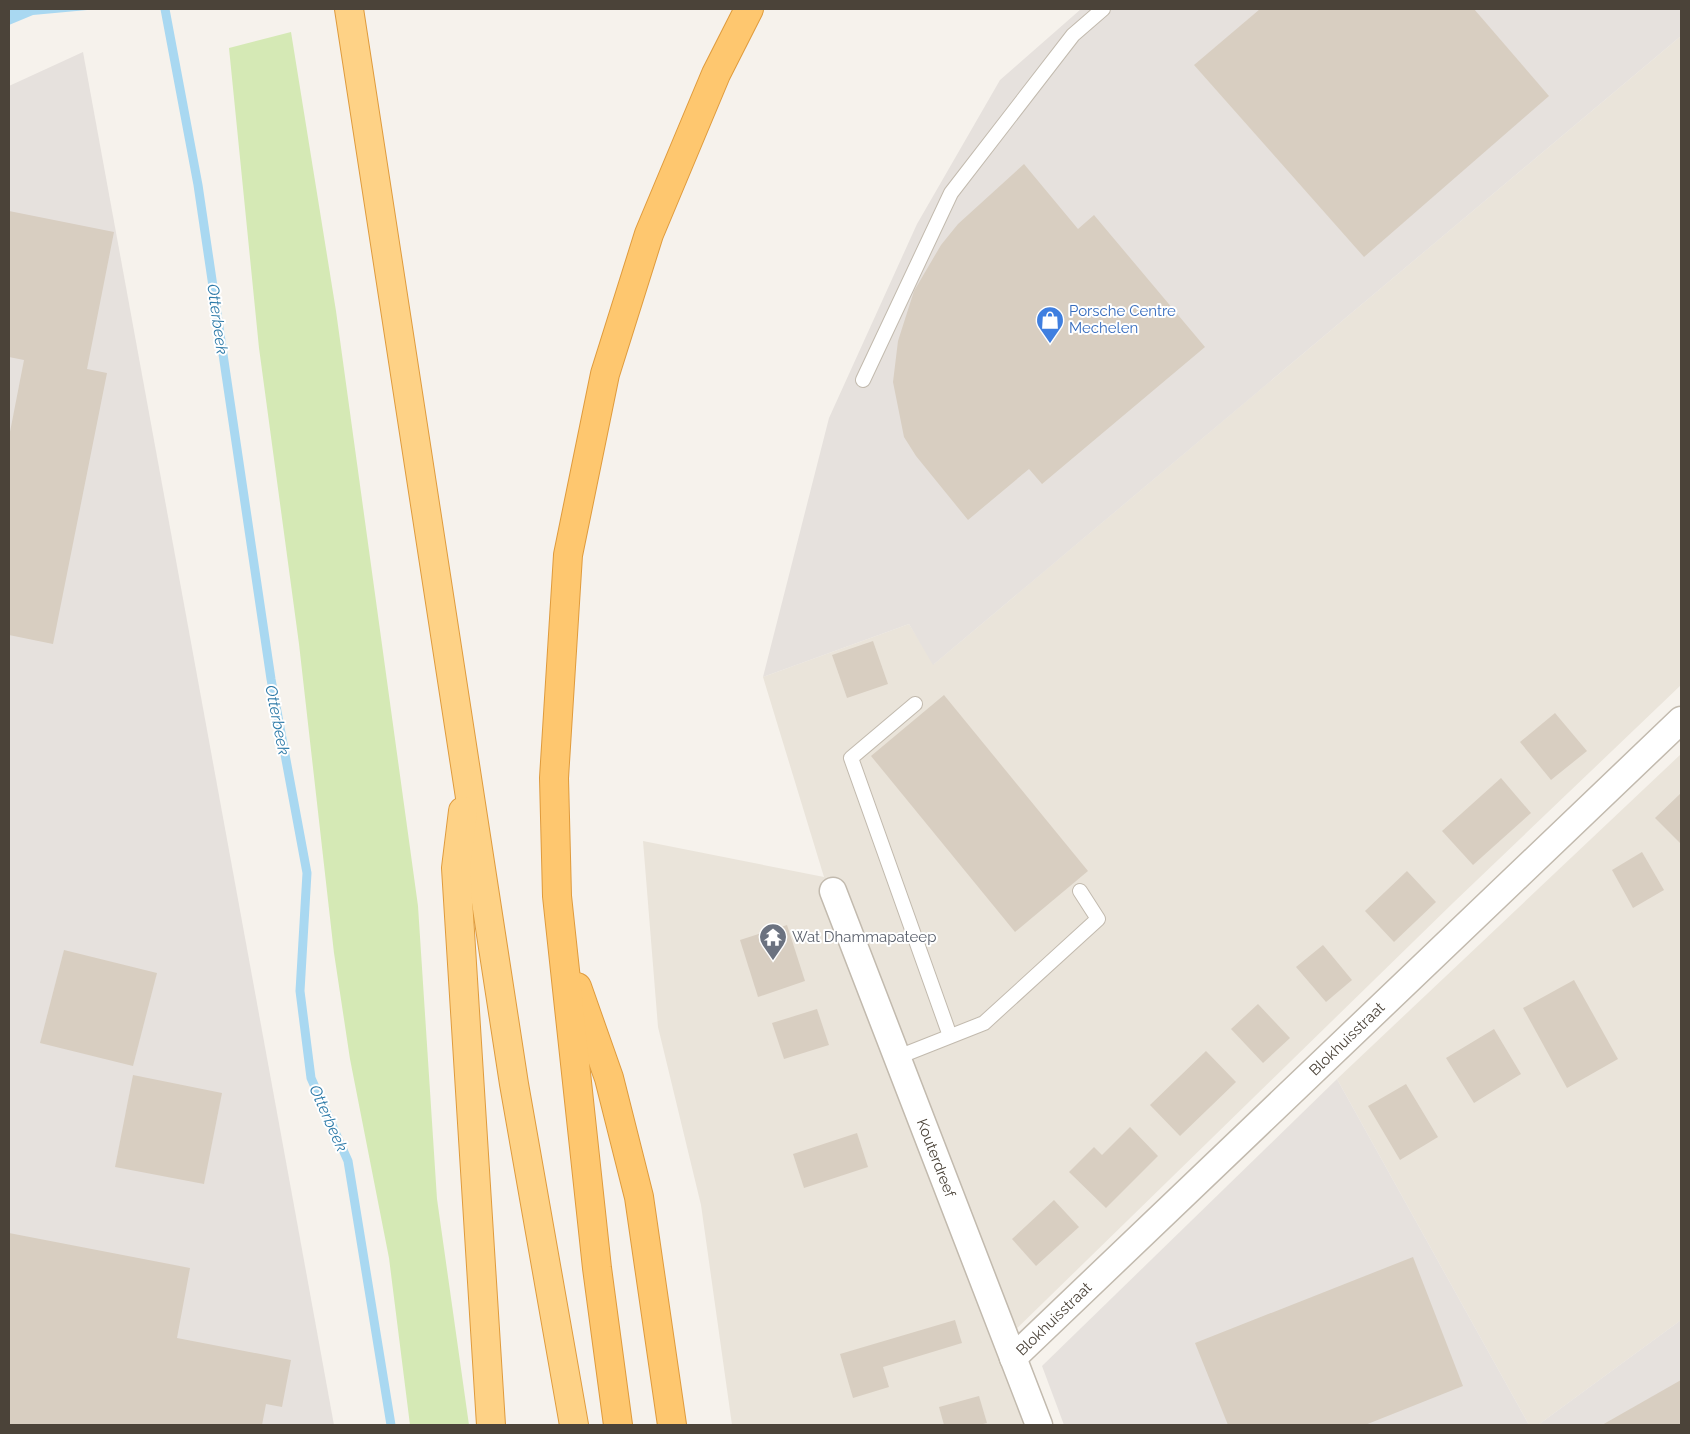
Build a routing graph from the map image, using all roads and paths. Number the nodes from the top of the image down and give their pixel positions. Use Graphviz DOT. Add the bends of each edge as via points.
graph roads {
  1 [pos="349,9"];
  2 [pos="749,9"];
  3 [pos="1103,9"];
  4 [pos="863,380"];
  5 [pos="915,704"];
  6 [pos="1681,720"];
  7 [pos="467,777"];
  8 [pos="834,891"];
  9 [pos="1080,891"];
  10 [pos="560,940"];
  11 [pos="950,1036"];
  12 [pos="898,1057"];
  13 [pos="1013,1358"];
  14 [pos="491,1425"];
  15 [pos="574,1425"];
  16 [pos="618,1425"];
  17 [pos="672,1425"];
  18 [pos="1039,1425"];
  1 -- 7 [label="highway"];
  2 -- 10 [label="highway" via="716,74 649,234 605,374 570,546 554,778"];
  3 -- 4 [label="lane" via="1074,35 951,193"];
  5 -- 11 [label="lane" via="851,758"];
  6 -- 13 [label="street, Blokhuisstraat"];
  7 -- 14 [label="highway" via="456,868"];
  7 -- 15 [label="highway" via="514,1084"];
  8 -- 12 [label="street, Kouterdreef"];
  9 -- 11 [label="lane" via="1098,919 984,1023"];
  10 -- 16 [label="highway"];
  10 -- 17 [label="highway" via="609,1078 639,1197"];
  11 -- 12 [label="lane"];
  12 -- 13 [label="street, Kouterdreef"];
  13 -- 18 [label="street, Kouterdreef"];
}
